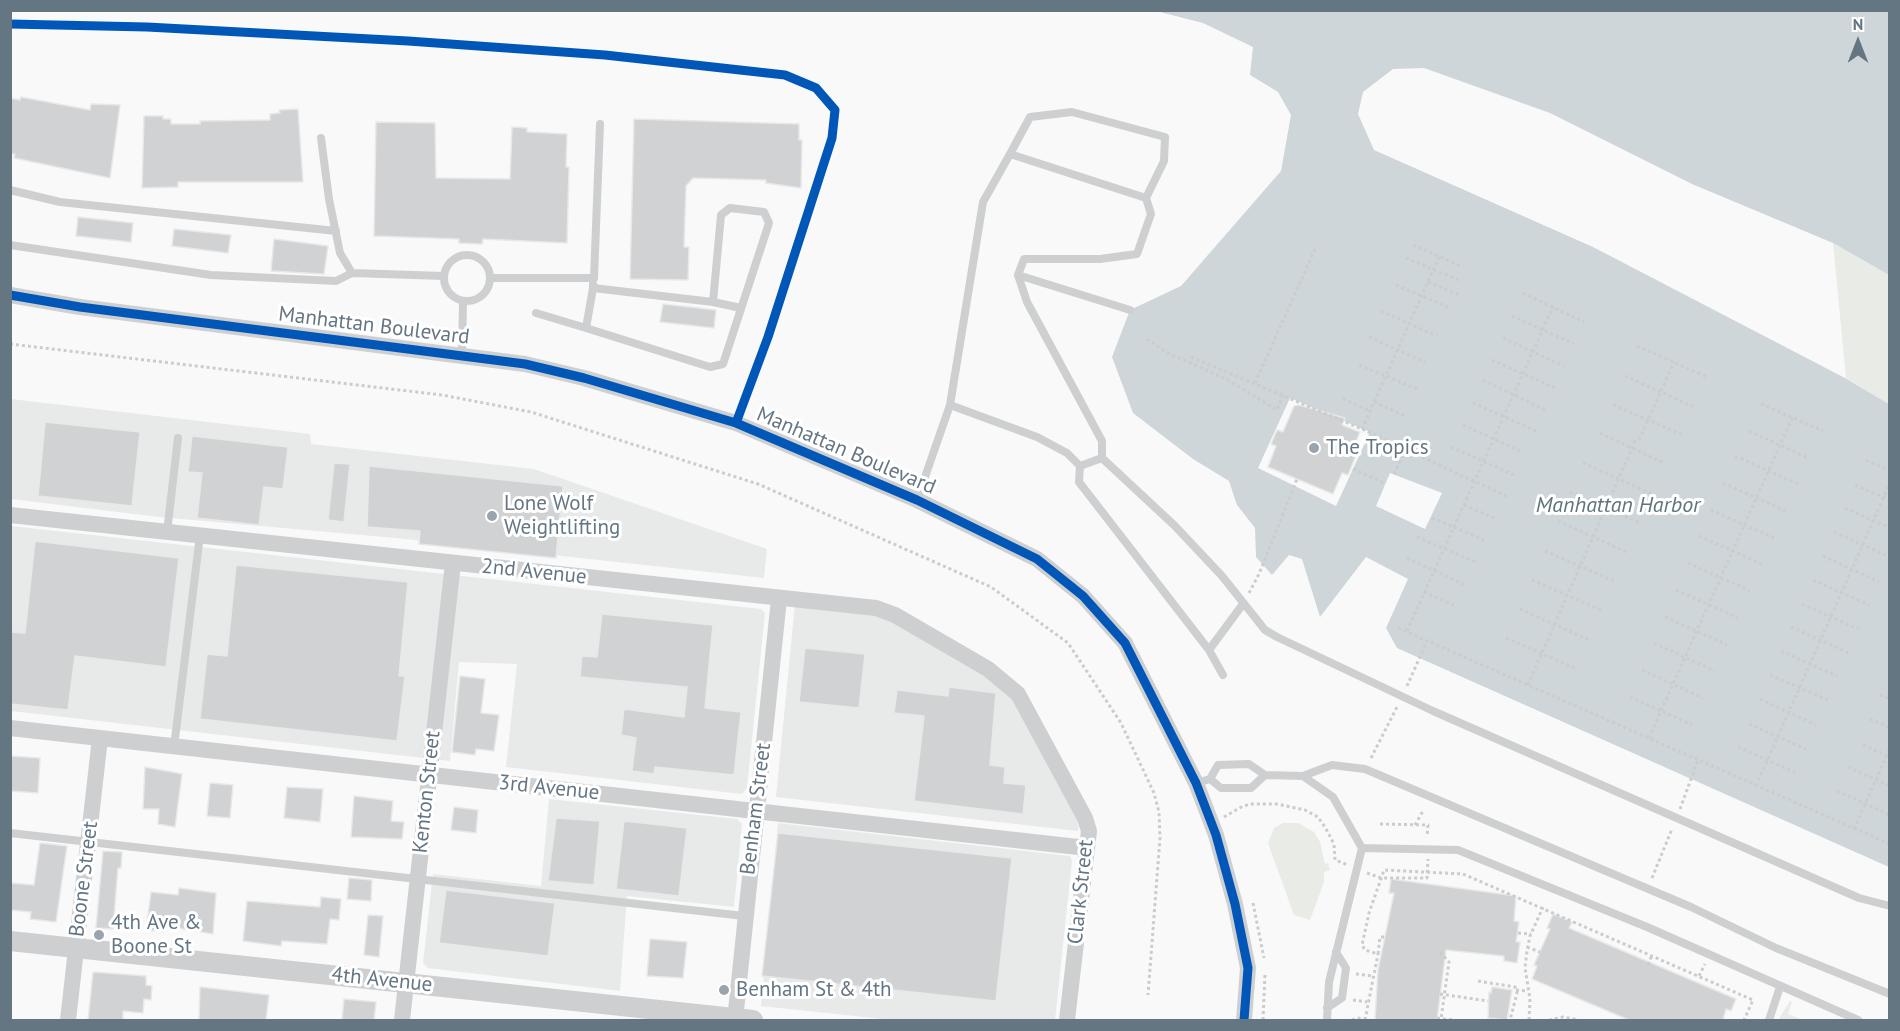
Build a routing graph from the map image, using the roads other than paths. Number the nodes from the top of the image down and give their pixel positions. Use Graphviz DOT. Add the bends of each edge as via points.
graph roads {
  1 [pos="600,124"];
  2 [pos="321,138"];
  3 [pos="1010,154"];
  4 [pos="10,190"];
  5 [pos="1146,198"];
  6 [pos="336,231"];
  7 [pos="10,245"];
  8 [pos="352,273"];
  9 [pos="1018,275"];
  10 [pos="444,276"];
  11 [pos="490,278"];
  12 [pos="594,278"];
  13 [pos="593,288"];
  14 [pos="10,295"];
  15 [pos="462,300"];
  16 [pos="713,302"];
  17 [pos="741,308"];
  18 [pos="1130,310"];
  19 [pos="536,313"];
  20 [pos="586,327"];
  21 [pos="462,355"];
  22 [pos="950,405"];
  23 [pos="178,438"];
  24 [pos="1102,458"];
  25 [pos="1080,466"];
  26 [pos="917,500"];
  27 [pos="10,515"];
  28 [pos="167,532"];
  29 [pos="200,535"];
  30 [pos="453,563"];
  31 [pos="779,598"];
  32 [pos="1243,604"];
  33 [pos="1209,650"];
  34 [pos="1223,675"];
  35 [pos="1025,707"];
  36 [pos="10,728"];
  37 [pos="100,738"];
  38 [pos="174,747"];
  39 [pos="429,775"];
  40 [pos="1265,775"];
  41 [pos="1303,776"];
  42 [pos="1203,781"];
  43 [pos="755,812"];
  44 [pos="10,833"];
  45 [pos="88,842"];
  46 [pos="1087,848"];
  47 [pos="1362,848"];
  48 [pos="418,878"];
  49 [pos="1890,906"];
  50 [pos="744,916"];
  51 [pos="10,941"];
  52 [pos="76,949"];
  53 [pos="1336,952"];
  54 [pos="407,982"];
  55 [pos="1780,987"];
  56 [pos="1890,994"];
  57 [pos="1327,1008"];
  58 [pos="68,1020"];
  59 [pos="402,1020"];
  60 [pos="741,1020"];
  61 [pos="1067,1020"];
  62 [pos="1244,1020"];
  63 [pos="1327,1020"];
  64 [pos="1768,1020"];
  65 [pos="1858,1020"];
  1 -- 12 [label="lane"];
  2 -- 6 [label="lane"];
  3 -- 5 [label="lane"];
  3 -- 5 [label="lane" via="1030,117 1072,112 1166,137 1164,161"];
  3 -- 22 [label="lane" via="983,202"];
  4 -- 6 [label="lane" via="60,202"];
  5 -- 9 [label="lane" via="1151,214 1137,254 1100,260 1024,259"];
  6 -- 8 [label="lane" via="340,253"];
  7 -- 8 [label="lane" via="211,275 336,281"];
  8 -- 10 [label="lane"];
  9 -- 18 [label="lane"];
  9 -- 24 [label="lane" via="1027,302 1102,441"];
  10 -- 11 [label="lane" via="450,262 472,255 485,263"];
  10 -- 15 [label="lane" via="446,289"];
  11 -- 12 [label="lane"];
  11 -- 15 [label="lane" via="482,296"];
  12 -- 13 [label="lane"];
  13 -- 16 [label="lane"];
  13 -- 20 [label="lane"];
  14 -- 21 [label="street, Manhattan Boulevard"];
  15 -- 21 [label="lane"];
  16 -- 17 [label="lane"];
  16 -- 17 [label="lane" via="721,215 730,208 764,212 769,223"];
  17 -- 20 [label="lane" via="723,364 710,367"];
  19 -- 20 [label="lane"];
  21 -- 26 [label="street, Manhattan Boulevard" via="584,378 736,423"];
  22 -- 25 [label="lane" via="1037,436 1067,453"];
  22 -- 26 [label="lane"];
  23 -- 28 [label="lane"];
  24 -- 25 [label="lane"];
  24 -- 32 [label="lane" via="1175,526"];
  25 -- 33 [label="lane" via="1079,482"];
  26 -- 42 [label="street, Manhattan Boulevard" via="1037,559 1083,596 1125,643"];
  27 -- 28 [label="street, 2nd Avenue"];
  28 -- 29 [label="street, 2nd Avenue"];
  29 -- 30 [label="street, 2nd Avenue"];
  29 -- 38 [label="lane"];
  30 -- 31 [label="street, 2nd Avenue"];
  30 -- 39 [label="street, Kenton Street"];
  31 -- 35 [label="street, 2nd Avenue" via="876,608 895,615 988,669 1018,694"];
  31 -- 43 [label="street, Benham Street"];
  32 -- 33 [label="lane"];
  32 -- 49 [label="lane" via="1277,638 1859,898"];
  33 -- 34 [label="lane"];
  35 -- 46 [label="street, Clark Street" via="1085,818 1089,831"];
  36 -- 37 [label="street, 3rd Avenue"];
  37 -- 38 [label="street, 3rd Avenue"];
  37 -- 45 [label="street, Boone Street"];
  38 -- 39 [label="street, 3rd Avenue"];
  39 -- 43 [label="street, 3rd Avenue"];
  39 -- 48 [label="street, Kenton Street"];
  40 -- 41 [label="lane"];
  40 -- 42 [label="lane" via="1251,788 1221,788"];
  40 -- 42 [label="lane" via="1249,764 1218,765"];
  41 -- 47 [label="lane" via="1333,796"];
  41 -- 56 [label="lane" via="1332,765 1365,769"];
  42 -- 62 [label="street, Manhattan Boulevard" via="1248,968"];
  43 -- 46 [label="street, 3rd Avenue"];
  43 -- 50 [label="street, Benham Street"];
  44 -- 45 [label="lane"];
  45 -- 48 [label="lane"];
  45 -- 52 [label="street, Boone Street"];
  46 -- 61 [label="street, Clark Street"];
  47 -- 53 [label="lane"];
  47 -- 55 [label="lane" via="1458,850"];
  48 -- 50 [label="lane"];
  48 -- 54 [label="street, Kenton Street"];
  50 -- 60 [label="street, Benham Street"];
  51 -- 52 [label="street, 4th Avenue"];
  52 -- 54 [label="street, 4th Avenue"];
  52 -- 58 [label="street, Boone Street"];
  53 -- 57 [label="lane"];
  53 -- 57 [label="lane" via="1346,968 1342,998"];
  54 -- 59 [label="street, Kenton Street"];
  54 -- 60 [label="street, 4th Avenue"];
  55 -- 64 [label="lane"];
  55 -- 65 [label="lane"];
  57 -- 63 [label="lane"];
}
